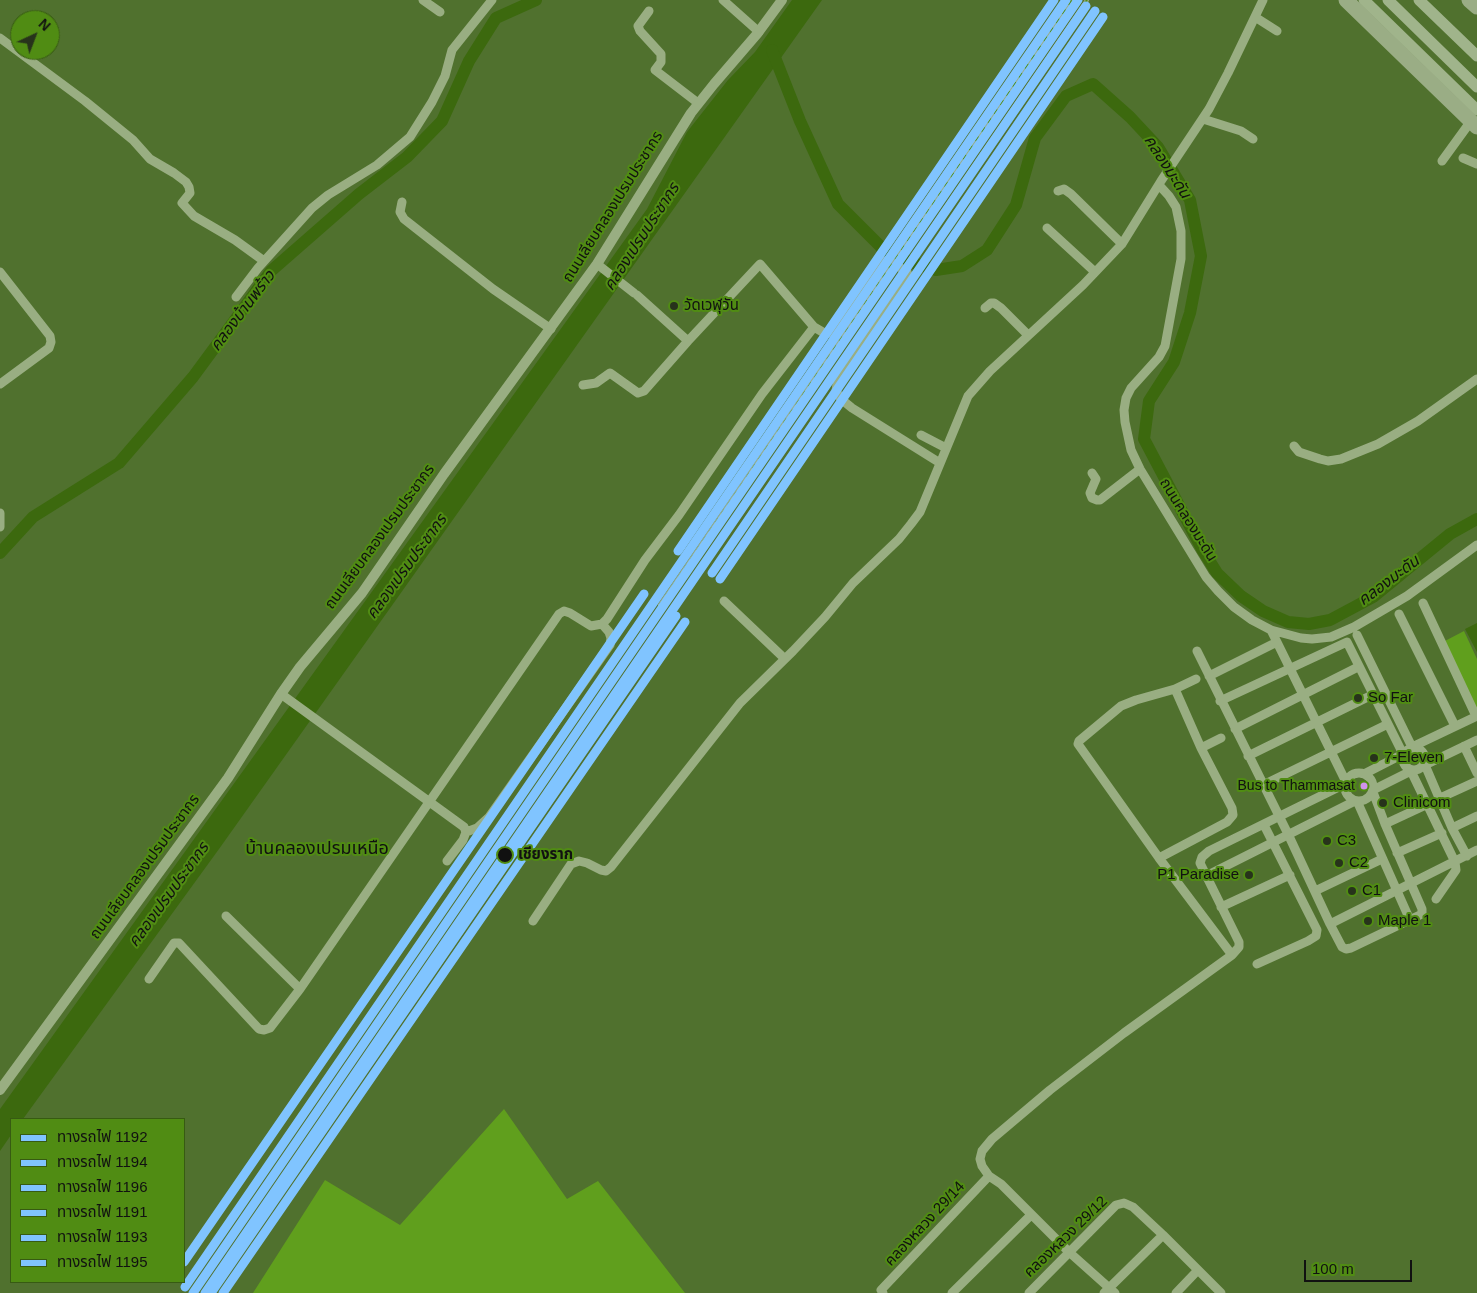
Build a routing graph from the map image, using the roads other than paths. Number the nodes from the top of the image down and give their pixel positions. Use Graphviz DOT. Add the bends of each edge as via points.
graph roads {
  1 [pos="423,0"];
  2 [pos="492,0"];
  3 [pos="723,0"];
  4 [pos="782,0"];
  5 [pos="1263,0"];
  6 [pos="1346,0"];
  7 [pos="1364,0"];
  8 [pos="1388,0"];
  9 [pos="1419,0"];
  10 [pos="1469,0"];
  11 [pos="1477,7"];
  12 [pos="649,11"];
  13 [pos="440,12"];
  14 [pos="1255,17"];
  15 [pos="1277,30"];
  16 [pos="759,32"];
  17 [pos="0,38"];
  18 [pos="1477,56"];
  19 [pos="1477,87"];
  20 [pos="698,103"];
  21 [pos="1472,118"];
  22 [pos="1203,119"];
  23 [pos="1253,138"];
  24 [pos="1463,158"];
  25 [pos="1442,161"];
  26 [pos="1477,164"];
  27 [pos="1160,183"];
  28 [pos="1058,191"];
  29 [pos="402,202"];
  30 [pos="1047,228"];
  31 [pos="1122,244"];
  32 [pos="264,261"];
  33 [pos="600,266"];
  34 [pos="0,272"];
  35 [pos="1095,272"];
  36 [pos="236,297"];
  37 [pos="985,308"];
  38 [pos="814,327"];
  39 [pos="551,329"];
  40 [pos="1028,335"];
  41 [pos="688,341"];
  42 [pos="1477,379"];
  43 [pos="0,384"];
  44 [pos="583,385"];
  45 [pos="921,436"];
  46 [pos="1294,446"];
  47 [pos="946,448"];
  48 [pos="940,463"];
  49 [pos="1140,469"];
  50 [pos="1092,472"];
  51 [pos="0,514"];
  52 [pos="0,527"];
  53 [pos="1477,545"];
  54 [pos="724,601"];
  55 [pos="1423,602"];
  56 [pos="1399,614"];
  57 [pos="602,624"];
  58 [pos="1271,630"];
  59 [pos="1357,635"];
  60 [pos="1277,642"];
  61 [pos="1197,651"];
  62 [pos="785,659"];
  63 [pos="1358,667"];
  64 [pos="1289,668"];
  65 [pos="1209,676"];
  66 [pos="1196,679"];
  67 [pos="1175,689"];
  68 [pos="1372,695"];
  69 [pos="284,696"];
  70 [pos="1303,696"];
  71 [pos="1220,701"];
  72 [pos="1477,716"];
  73 [pos="1316,722"];
  74 [pos="1388,724"];
  75 [pos="1455,726"];
  76 [pos="1235,729"];
  77 [pos="1221,738"];
  78 [pos="1477,740"];
  79 [pos="1464,746"];
  80 [pos="1412,747"];
  81 [pos="1202,748"];
  82 [pos="1331,752"];
  83 [pos="1404,754"];
  84 [pos="1248,756"];
  85 [pos="1425,765"];
  86 [pos="1411,771"];
  87 [pos="1477,773"];
  88 [pos="1364,774"];
  89 [pos="1477,781"];
  90 [pos="1346,783"];
  91 [pos="1262,785"];
  92 [pos="1373,791"];
  93 [pos="1440,798"];
  94 [pos="1356,801"];
  95 [pos="430,802"];
  96 [pos="1428,804"];
  97 [pos="1477,816"];
  98 [pos="1279,817"];
  99 [pos="1264,824"];
  100 [pos="1385,824"];
  101 [pos="1452,828"];
  102 [pos="466,832"];
  103 [pos="1442,833"];
  104 [pos="1288,834"];
  105 [pos="1273,842"];
  106 [pos="1477,850"];
  107 [pos="1397,853"];
  108 [pos="1467,856"];
  109 [pos="1159,858"];
  110 [pos="1382,859"];
  111 [pos="447,861"];
  112 [pos="1455,862"];
  113 [pos="1290,875"];
  114 [pos="1206,876"];
  115 [pos="1411,884"];
  116 [pos="1396,890"];
  117 [pos="1315,891"];
  118 [pos="1436,899"];
  119 [pos="1222,907"];
  120 [pos="226,916"];
  121 [pos="1410,920"];
  122 [pos="533,921"];
  123 [pos="1330,924"];
  124 [pos="1232,955"];
  125 [pos="1257,964"];
  126 [pos="149,979"];
  127 [pos="300,989"];
  128 [pos="0,1090"];
  129 [pos="989,1176"];
  130 [pos="1031,1215"];
  131 [pos="1163,1235"];
  132 [pos="1069,1252"];
  133 [pos="1198,1270"];
  134 [pos="1109,1291"];
  135 [pos="882,1292"];
  136 [pos="952,1293"];
  137 [pos="1029,1293"];
  138 [pos="1176,1293"];
  139 [pos="1221,1293"];
  1 -- 13 [label="street"];
  2 -- 32 [label="street" via="451,52 445,76 410,137 377,165 312,208"];
  3 -- 16 [label="street"];
  4 -- 16 [label="street, ถนนเลียบคลองเปรมประชากร"];
  5 -- 14 [label="street"];
  6 -- 21 [label="highway"];
  7 -- 21 [label="main road"];
  8 -- 19 [label="main road"];
  9 -- 18 [label="main road"];
  10 -- 11 [label="highway"];
  12 -- 20 [label="street" via="638,26 661,54 661,62 655,70"];
  14 -- 15 [label="street"];
  14 -- 22 [label="street"];
  16 -- 20 [label="street, ถนนเลียบคลองเปรมประชากร"];
  17 -- 32 [label="street" via="85,101 150,159 186,182 190,192 182,203 194,216"];
  20 -- 33 [label="street, ถนนเลียบคลองเปรมประชากร"];
  21 -- 25 [label="street"];
  22 -- 23 [label="street"];
  22 -- 27 [label="street"];
  24 -- 26 [label="street"];
  27 -- 31 [label="street"];
  27 -- 49 [label="street, ถนนคลองมะดัน" via="1176,207 1182,245 1165,346 1126,398 1127,432"];
  28 -- 31 [label="street" via="1071,194"];
  29 -- 39 [label="street" via="400,212 404,219 493,289"];
  30 -- 35 [label="street"];
  31 -- 35 [label="street"];
  32 -- 36 [label="street"];
  33 -- 39 [label="street, ถนนเลียบคลองเปรมประชากร"];
  33 -- 41 [label="street"];
  34 -- 43 [label="street" via="52,342 49,348"];
  35 -- 40 [label="street"];
  37 -- 40 [label="street" via="991,302 1001,308"];
  38 -- 41 [label="street" via="760,264"];
  38 -- 48 [label="street" via="822,333 830,333 884,260 907,272 908,281 837,384 836,391 852,408"];
  38 -- 57 [label="street" via="762,394"];
  39 -- 69 [label="street, ถนนเลียบคลองเปรมประชากร" via="444,474 362,593 300,668"];
  40 -- 47 [label="street" via="968,396"];
  41 -- 44 [label="street" via="644,391 638,393 610,373 596,383"];
  42 -- 46 [label="street" via="1378,444 1341,458 1320,459 1299,452"];
  45 -- 47 [label="street"];
  47 -- 48 [label="street"];
  48 -- 62 [label="street" via="920,512 911,524 852,583"];
  49 -- 50 [label="street" via="1100,500 1090,494 1096,479"];
  49 -- 58 [label="street, ถนนคลองมะดัน" via="1206,577 1234,606"];
  51 -- 52 [label="street"];
  53 -- 58 [label="street, ถนนคลองมะดัน" via="1407,596 1331,637 1302,638"];
  54 -- 62 [label="street"];
  55 -- 72 [label="street"];
  56 -- 75 [label="street"];
  57 -- 95 [label="street" via="591,626 570,612 559,614"];
  57 -- 102 [label="street" via="609,632 610,645 489,817 477,828"];
  58 -- 60 [label="street"];
  59 -- 80 [label="street"];
  60 -- 64 [label="street"];
  60 -- 65 [label="street"];
  61 -- 65 [label="street"];
  62 -- 122 [label="street" via="740,703 610,867 606,871 579,861 571,864"];
  63 -- 64 [label="street" via="1346,642"];
  63 -- 68 [label="street"];
  63 -- 70 [label="street"];
  64 -- 70 [label="street"];
  64 -- 71 [label="street"];
  65 -- 71 [label="street"];
  66 -- 67 [label="street"];
  67 -- 81 [label="street"];
  67 -- 109 [label="street" via="1121,706 1078,744"];
  68 -- 73 [label="street"];
  68 -- 74 [label="street"];
  69 -- 95 [label="street"];
  69 -- 128 [label="street, ถนนเลียบคลองเปรมประชากร" via="228,778"];
  70 -- 73 [label="street"];
  70 -- 76 [label="street"];
  71 -- 76 [label="street"];
  72 -- 75 [label="street"];
  73 -- 82 [label="street"];
  73 -- 84 [label="street"];
  74 -- 82 [label="street"];
  74 -- 83 [label="street"];
  75 -- 80 [label="street"];
  76 -- 84 [label="street"];
  77 -- 81 [label="street"];
  78 -- 79 [label="street"];
  79 -- 85 [label="street"];
  79 -- 87 [label="street"];
  80 -- 83 [label="street"];
  80 -- 85 [label="street" via="1420,750 1426,760"];
  81 -- 109 [label="street" via="1233,815 1227,822"];
  82 -- 90 [label="street"];
  82 -- 91 [label="street"];
  83 -- 86 [label="street" via="1406,766"];
  83 -- 88 [label="street"];
  84 -- 91 [label="street"];
  85 -- 86 [label="street"];
  85 -- 93 [label="street"];
  86 -- 92 [label="street"];
  86 -- 96 [label="street"];
  88 -- 90 [label="street" via="1350,776"];
  88 -- 92 [label="street" via="1371,779"];
  89 -- 93 [label="street"];
  90 -- 94 [label="street" via="1347,794"];
  90 -- 98 [label="street"];
  91 -- 98 [label="street"];
  92 -- 94 [label="street" via="1365,800"];
  92 -- 100 [label="street"];
  93 -- 101 [label="street"];
  94 -- 104 [label="street"];
  94 -- 110 [label="street"];
  95 -- 102 [label="street" via="459,822"];
  95 -- 127 [label="street"];
  96 -- 100 [label="street"];
  96 -- 103 [label="street"];
  97 -- 101 [label="street"];
  98 -- 99 [label="street"];
  98 -- 104 [label="street"];
  99 -- 105 [label="street"];
  99 -- 114 [label="street" via="1202,857 1200,863"];
  100 -- 107 [label="street"];
  101 -- 108 [label="street"];
  102 -- 111 [label="street"];
  103 -- 107 [label="street"];
  103 -- 112 [label="street"];
  104 -- 105 [label="street"];
  104 -- 117 [label="street"];
  105 -- 113 [label="street"];
  105 -- 114 [label="street"];
  106 -- 108 [label="street"];
  107 -- 115 [label="street"];
  108 -- 112 [label="street"];
  109 -- 124 [label="street"];
  110 -- 116 [label="street"];
  110 -- 117 [label="street"];
  112 -- 115 [label="street"];
  112 -- 118 [label="street" via="1456,870"];
  113 -- 119 [label="street"];
  113 -- 125 [label="street" via="1317,930 1316,936"];
  114 -- 119 [label="street"];
  115 -- 116 [label="street"];
  115 -- 121 [label="street" via="1422,914"];
  116 -- 121 [label="street"];
  116 -- 123 [label="street"];
  117 -- 123 [label="street"];
  119 -- 124 [label="street" via="1239,942"];
  120 -- 127 [label="street"];
  121 -- 123 [label="street" via="1346,949"];
  124 -- 129 [label="street" via="1124,1033 992,1139 980,1159"];
  126 -- 127 [label="street" via="174,942 179,943 259,1029 264,1030 270,1028"];
  129 -- 130 [label="street"];
  129 -- 135 [label="street, คลองหลวง 29/14"];
  130 -- 132 [label="street"];
  130 -- 136 [label="street"];
  131 -- 132 [label="street, คลองหลวง 29/12" via="1124,1203 1116,1205"];
  131 -- 133 [label="street"];
  131 -- 134 [label="street"];
  132 -- 134 [label="street"];
  132 -- 137 [label="street, คลองหลวง 29/12"];
  133 -- 138 [label="street"];
  133 -- 139 [label="street"];
}
